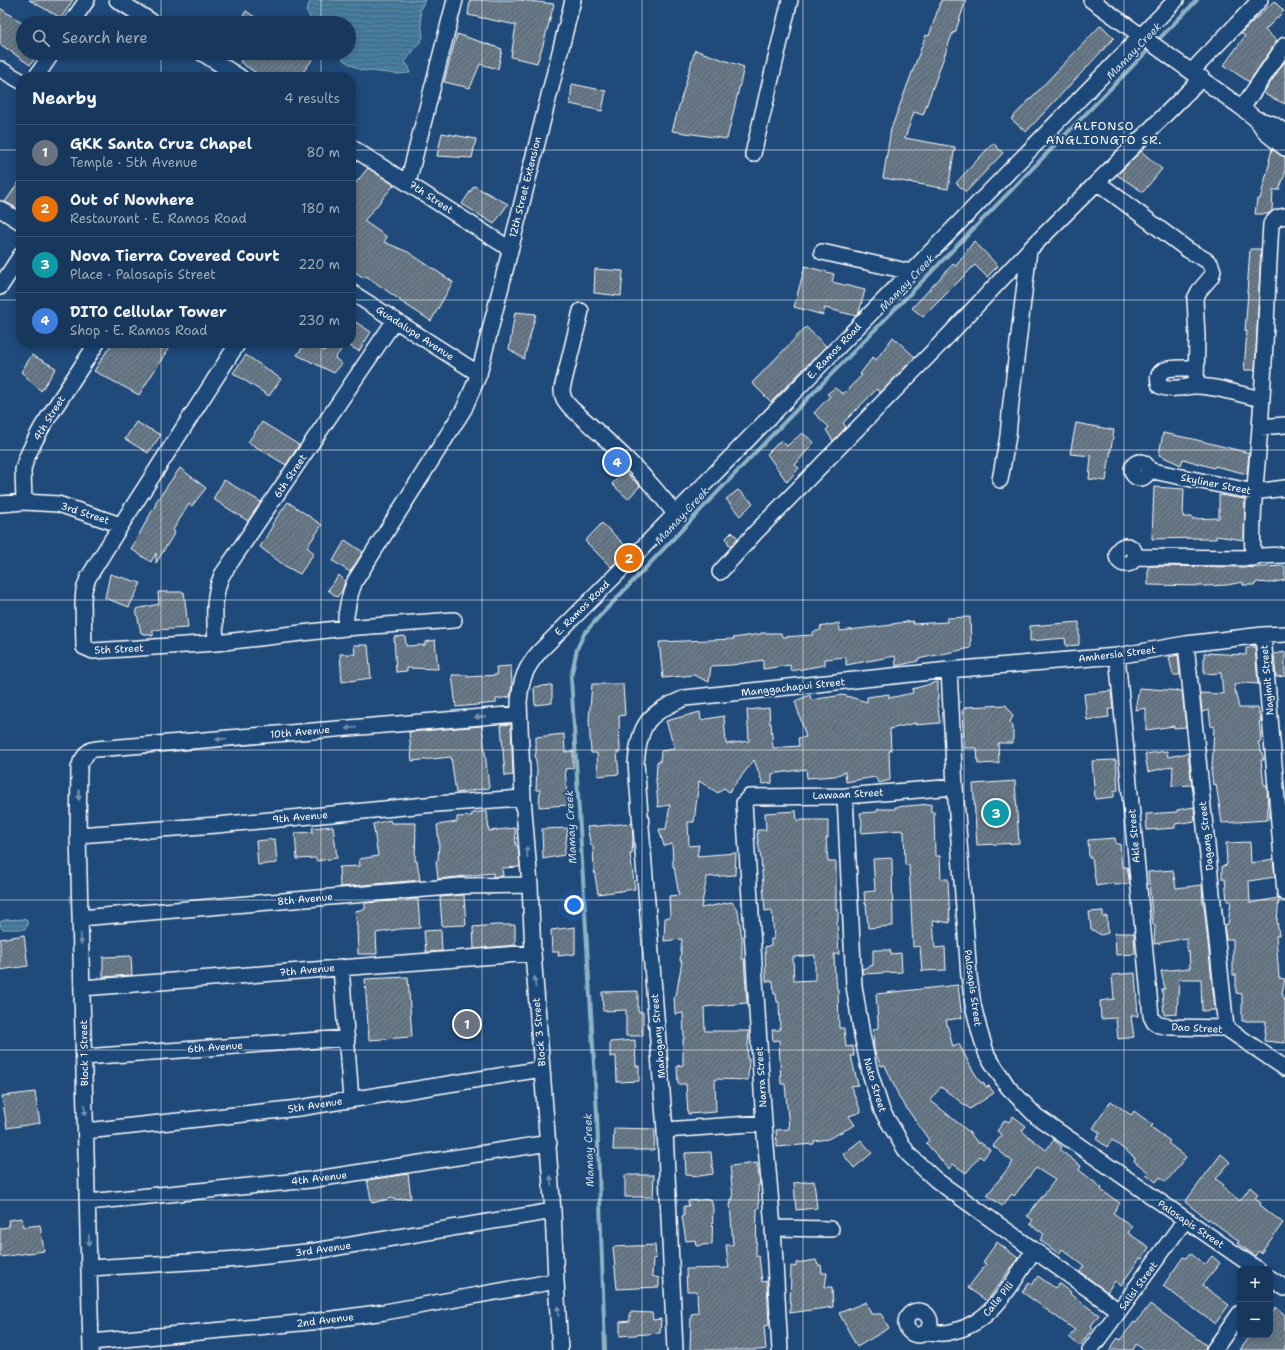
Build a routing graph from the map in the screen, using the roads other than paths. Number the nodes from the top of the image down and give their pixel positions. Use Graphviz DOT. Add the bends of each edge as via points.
graph roads {
  1 [pos="86,0"];
  2 [pos="117,0"];
  3 [pos="455,0"];
  4 [pos="573,0"];
  5 [pos="790,0"];
  6 [pos="1091,0"];
  7 [pos="1176,0"];
  8 [pos="1260,0"];
  9 [pos="76,16"];
  10 [pos="143,16"];
  11 [pos="1150,42"];
  12 [pos="1285,45"];
  13 [pos="47,60"];
  14 [pos="213,60"];
  15 [pos="0,68"];
  16 [pos="39,72"];
  17 [pos="232,72"];
  18 [pos="1197,75"];
  19 [pos="16,79"];
  20 [pos="1242,108"];
  21 [pos="1256,119"];
  22 [pos="1285,132"];
  23 [pos="1285,148"];
  24 [pos="356,150"];
  25 [pos="754,154"];
  26 [pos="408,182"];
  27 [pos="1097,182"];
  28 [pos="0,209"];
  29 [pos="1281,217"];
  30 [pos="16,219"];
  31 [pos="510,249"];
  32 [pos="1029,250"];
  33 [pos="822,252"];
  34 [pos="16,263"];
  35 [pos="911,272"];
  36 [pos="0,287"];
  37 [pos="356,295"];
  38 [pos="581,311"];
  39 [pos="395,320"];
  40 [pos="94,348"];
  41 [pos="235,348"];
  42 [pos="1196,368"];
  43 [pos="479,374"];
  44 [pos="1196,386"];
  45 [pos="1261,399"];
  46 [pos="1285,425"];
  47 [pos="1260,427"];
  48 [pos="1148,470"];
  49 [pos="1000,480"];
  50 [pos="1285,488"];
  51 [pos="1254,492"];
  52 [pos="24,502"];
  53 [pos="0,504"];
  54 [pos="675,514"];
  55 [pos="121,525"];
  56 [pos="1285,555"];
  57 [pos="1135,557"];
  58 [pos="1253,558"];
  59 [pos="720,572"];
  60 [pos="454,620"];
  61 [pos="345,628"];
  62 [pos="1285,634"];
  63 [pos="1263,635"];
  64 [pos="216,642"];
  65 [pos="1186,644"];
  66 [pos="1117,656"];
  67 [pos="949,670"];
  68 [pos="519,714"];
  69 [pos="645,724"];
  70 [pos="84,757"];
  71 [pos="955,788"];
  72 [pos="845,796"];
  73 [pos="523,798"];
  74 [pos="744,803"];
  75 [pos="78,835"];
  76 [pos="530,885"];
  77 [pos="1285,893"];
  78 [pos="80,918"];
  79 [pos="533,953"];
  80 [pos="342,967"];
  81 [pos="82,988"];
  82 [pos="1152,1016"];
  83 [pos="1226,1028"];
  84 [pos="347,1038"];
  85 [pos="84,1057"];
  86 [pos="1285,1068"];
  87 [pos="542,1069"];
  88 [pos="351,1100"];
  89 [pos="764,1123"];
  90 [pos="665,1130"];
  91 [pos="86,1131"];
  92 [pos="549,1143"];
  93 [pos="88,1202"];
  94 [pos="553,1211"];
  95 [pos="1185,1220"];
  96 [pos="773,1228"];
  97 [pos="831,1229"];
  98 [pos="1034,1250"];
  99 [pos="1253,1266"];
  100 [pos="90,1268"];
  101 [pos="1273,1280"];
  102 [pos="556,1281"];
  103 [pos="1285,1288"];
  104 [pos="1119,1311"];
  105 [pos="1237,1317"];
  106 [pos="927,1330"];
  107 [pos="91,1346"];
  108 [pos="560,1350"];
  109 [pos="675,1350"];
  110 [pos="780,1350"];
  111 [pos="1090,1350"];
  112 [pos="1214,1350"];
  1 -- 9 [label="street"];
  2 -- 10 [label="street"];
  3 -- 26 [label="street"];
  4 -- 31 [label="street, 12th Street Extension"];
  5 -- 25 [label="street"];
  6 -- 11 [label="street"];
  7 -- 11 [label="street, E. Ramos Road"];
  8 -- 18 [label="street"];
  11 -- 18 [label="street"];
  11 -- 35 [label="street, E. Ramos Road"];
  12 -- 20 [label="street"];
  13 -- 16 [label="street"];
  14 -- 17 [label="street"];
  15 -- 19 [label="street"];
  18 -- 20 [label="street"];
  18 -- 27 [label="street"];
  20 -- 21 [label="street"];
  21 -- 22 [label="street" via="1273,124"];
  21 -- 23 [label="street" via="1266,133"];
  24 -- 26 [label="street, 7th Street"];
  26 -- 31 [label="street, 7th Street"];
  27 -- 32 [label="street"];
  27 -- 42 [label="street" via="1211,265 1211,277 1195,299"];
  28 -- 30 [label="street"];
  29 -- 45 [label="street" via="1271,224"];
  31 -- 43 [label="street, 12th Street Extension"];
  32 -- 49 [label="street" via="1008,436"];
  32 -- 59 [label="street"];
  33 -- 35 [label="street"];
  34 -- 36 [label="street"];
  35 -- 54 [label="street, E. Ramos Road"];
  37 -- 39 [label="street, Guadalupe Avenue"];
  38 -- 54 [label="street" via="562,388 564,402 641,473"];
  39 -- 43 [label="street, Guadalupe Avenue"];
  39 -- 64 [label="street, 6th Street" via="222,575 214,603"];
  40 -- 52 [label="street, 4th Street" via="42,427 26,459"];
  41 -- 55 [label="street, 5th Street"];
  42 -- 44 [label="street"];
  42 -- 44 [label="street" via="1162,370 1158,380 1160,386 1165,388"];
  43 -- 61 [label="street" via="464,409 355,581 346,608"];
  44 -- 45 [label="street" via="1207,386"];
  45 -- 47 [label="street"];
  46 -- 47 [label="street"];
  47 -- 51 [label="street"];
  48 -- 51 [label="street, Skyliner Street"];
  50 -- 51 [label="street, Skyliner Street"];
  51 -- 58 [label="street"];
  52 -- 53 [label="street, 3rd Street"];
  52 -- 55 [label="street, 3rd Street" via="58,504"];
  54 -- 68 [label="street, E. Ramos Road" via="532,660 520,686"];
  55 -- 64 [label="street, 5th Street" via="88,578 84,590 84,647 93,652"];
  56 -- 58 [label="street"];
  57 -- 58 [label="street"];
  60 -- 61 [label="street, 5th Street"];
  61 -- 64 [label="street, 5th Street"];
  62 -- 63 [label="street, Amhersia Street"];
  63 -- 65 [label="street, Amhersia Street"];
  63 -- 77 [label="street, Nagimit Street"];
  65 -- 66 [label="street, Amhersia Street"];
  65 -- 83 [label="street, Dagang Street"];
  66 -- 67 [label="street, Amhersia Street"];
  66 -- 82 [label="street, Akle Street"];
  67 -- 69 [label="street, Manggachapui Street" via="685,698 656,713"];
  67 -- 71 [label="street, Palosapis Street"];
  68 -- 70 [label="street, 10th Avenue, one-way" via="96,749 90,750"];
  68 -- 73 [label="street, Block 3 Street"];
  69 -- 90 [label="street, Mahogany Street" via="640,736 636,763"];
  70 -- 75 [label="street, Block 1 Street, one-way" via="79,768"];
  71 -- 72 [label="street, Lawaan Street"];
  71 -- 95 [label="street, Palosapis Street" via="969,976 976,1019 987,1055 1008,1087 1036,1116"];
  72 -- 74 [label="street, Lawaan Street" via="749,797"];
  72 -- 98 [label="street, Nato Street" via="854,986 870,1073 882,1111 908,1154 936,1180"];
  73 -- 75 [label="street, 9th Avenue"];
  76 -- 73 [label="street, Block 3 Street, one-way"];
  74 -- 89 [label="street, Narra Street"];
  75 -- 78 [label="street, Block 1 Street"];
  76 -- 78 [label="street, 8th Avenue" via="439,888"];
  76 -- 79 [label="street, Block 3 Street"];
  78 -- 81 [label="street, Block 1 Street, one-way"];
  79 -- 80 [label="street, 7th Avenue"];
  87 -- 79 [label="street, Block 3 Street, one-way"];
  80 -- 81 [label="street, 7th Avenue"];
  80 -- 84 [label="street"];
  81 -- 85 [label="street, Block 1 Street"];
  82 -- 83 [label="street, Dao Street" via="1154,1022 1170,1027"];
  83 -- 86 [label="street, Dao Street"];
  84 -- 85 [label="street, 6th Avenue"];
  84 -- 88 [label="street"];
  85 -- 91 [label="street, Block 1 Street, one-way"];
  87 -- 88 [label="street, 5th Avenue"];
  87 -- 92 [label="street, Block 3 Street"];
  88 -- 91 [label="street, 5th Avenue" via="271,1112"];
  89 -- 90 [label="street"];
  89 -- 96 [label="street, Narra Street"];
  90 -- 109 [label="street, Mahogany Street"];
  91 -- 93 [label="street, Block 1 Street"];
  92 -- 93 [label="street, 4th Avenue" via="310,1180"];
  94 -- 92 [label="street, Block 3 Street, one-way"];
  93 -- 100 [label="street, Block 1 Street, one-way"];
  94 -- 100 [label="street, 3rd Avenue" via="315,1251 239,1259"];
  94 -- 102 [label="street, Block 3 Street"];
  95 -- 99 [label="street, Palosapis Street"];
  95 -- 104 [label="street, Salisi Street"];
  96 -- 97 [label="street"];
  96 -- 110 [label="street, Narra Street"];
  98 -- 104 [label="street, Nato Street"];
  98 -- 106 [label="street, Calle Pili" via="998,1302 981,1319 962,1330 949,1333 940,1334"];
  100 -- 107 [label="street, Block 1 Street"];
  101 -- 103 [label="street"];
  102 -- 107 [label="street, 2nd Avenue" via="318,1322"];
  108 -- 102 [label="street, Block 3 Street, one-way"];
  104 -- 111 [label="street, Salisi Street"];
  105 -- 112 [label="street"];
}
